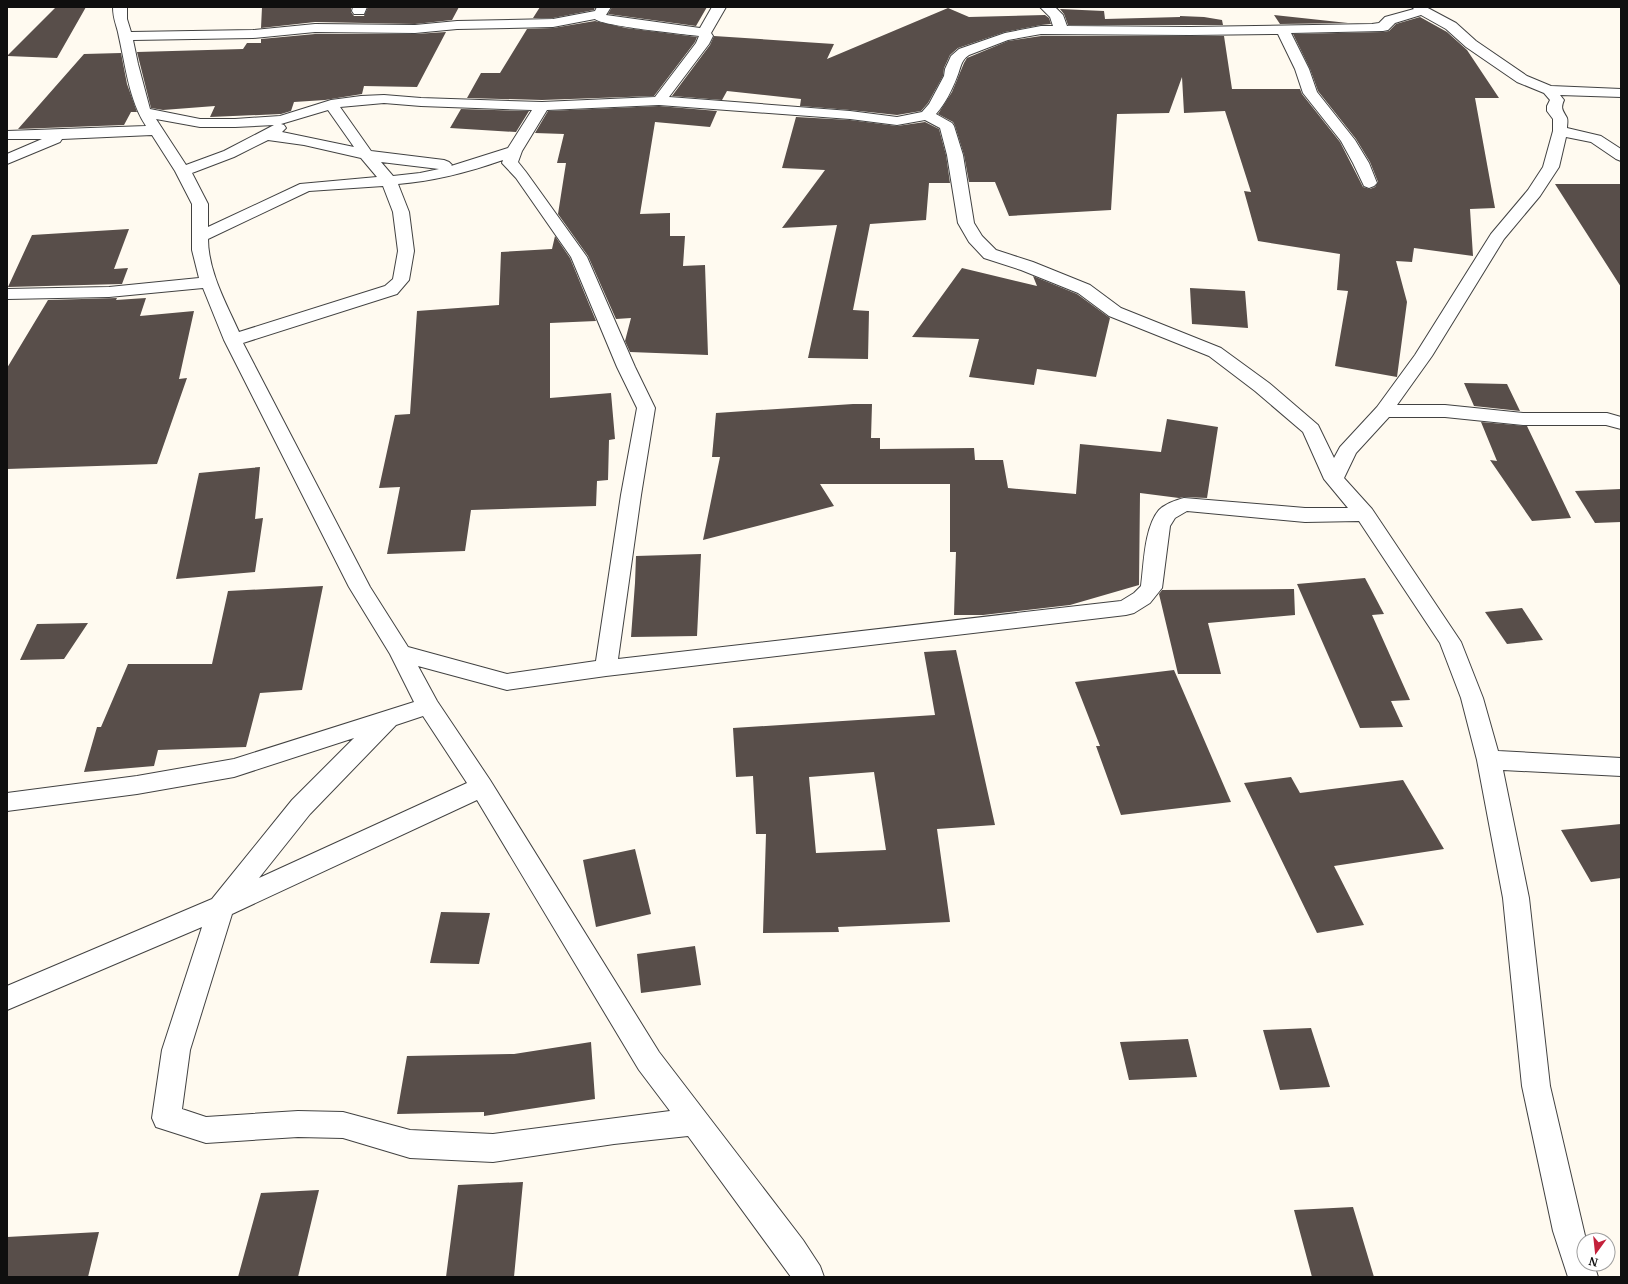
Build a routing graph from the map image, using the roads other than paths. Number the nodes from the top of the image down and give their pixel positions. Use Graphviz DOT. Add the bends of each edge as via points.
graph roads {
  1 [pos="120,7"];
  2 [pos="719,7"];
  3 [pos="1047,7"];
  4 [pos="1421,9"];
  5 [pos="602,11"];
  6 [pos="1061,29"];
  7 [pos="1283,30"];
  8 [pos="704,33"];
  9 [pos="126,36"];
  10 [pos="1549,90"];
  11 [pos="1621,93"];
  12 [pos="659,101"];
  13 [pos="331,104"];
  14 [pos="542,106"];
  15 [pos="144,112"];
  16 [pos="300,115"];
  17 [pos="927,115"];
  18 [pos="156,130"];
  19 [pos="1560,131"];
  20 [pos="69,134"];
  21 [pos="7,135"];
  22 [pos="266,135"];
  23 [pos="514,151"];
  24 [pos="366,154"];
  25 [pos="1621,156"];
  26 [pos="7,159"];
  27 [pos="468,167"];
  28 [pos="183,171"];
  29 [pos="521,175"];
  30 [pos="389,182"];
  31 [pos="1369,183"];
  32 [pos="200,237"];
  33 [pos="209,282"];
  34 [pos="7,294"];
  35 [pos="233,340"];
  36 [pos="1384,411"];
  37 [pos="1621,423"];
  38 [pos="1334,478"];
  39 [pos="1365,514"];
  40 [pos="400,653"];
  41 [pos="606,668"];
  42 [pos="428,706"];
  43 [pos="387,720"];
  44 [pos="1489,760"];
  45 [pos="1621,767"];
  46 [pos="482,787"];
  47 [pos="7,802"];
  48 [pos="221,907"];
  49 [pos="7,998"];
  50 [pos="695,1122"];
  51 [pos="809,1277"];
  52 [pos="1583,1277"];
  1 -- 9 [label="street" via="120,20"];
  2 -- 8 [label="street"];
  3 -- 6 [label="street" via="1056,15"];
  4 -- 7 [label="street" via="1390,20 1383,27"];
  4 -- 10 [label="street" via="1451,26 1471,44 1522,79"];
  5 -- 8 [label="street" via="601,18"];
  5 -- 9 [label="street" via="553,24 457,25 415,29 315,28 253,34"];
  6 -- 7 [label="street"];
  6 -- 17 [label="street" via="1005,37 964,52 958,56 951,76 935,106"];
  7 -- 31 [label="street" via="1302,69 1310,93 1348,140 1362,163"];
  8 -- 12 [label="street" via="706,36 702,44"];
  9 -- 15 [label="street"];
  10 -- 11 [label="street"];
  10 -- 19 [label="street" via="1557,100 1554,111 1560,119"];
  12 -- 14 [label="street"];
  12 -- 17 [label="street" via="897,121"];
  13 -- 14 [label="street" via="384,99"];
  13 -- 16 [label="street"];
  13 -- 24 [label="street"];
  14 -- 23 [label="street"];
  15 -- 16 [label="street" via="200,123 280,120"];
  15 -- 18 [label="street"];
  16 -- 22 [label="street"];
  17 -- 38 [label="street" via="947,126 955,155 966,223 975,239 990,254 1084,289 1115,312 1215,352 1262,387 1311,429"];
  18 -- 20 [label="street"];
  18 -- 28 [label="street"];
  19 -- 25 [label="street" via="1596,139"];
  19 -- 36 [label="street" via="1551,167 1534,193 1497,237 1423,356"];
  20 -- 21 [label="street"];
  20 -- 26 [label="street"];
  22 -- 24 [label="street" via="293,138"];
  22 -- 28 [label="street" via="229,154"];
  23 -- 27 [label="street"];
  23 -- 29 [label="street" via="510,163"];
  24 -- 27 [label="street" via="415,163"];
  24 -- 30 [label="street"];
  27 -- 29 [label="street"];
  27 -- 30 [label="street"];
  28 -- 32 [label="street" via="200,204"];
  29 -- 41 [label="street" via="579,257 646,408"];
  30 -- 32 [label="street" via="306,187"];
  30 -- 35 [label="street" via="401,212 406,251 401,280 391,290"];
  32 -- 33 [label="street" via="200,250"];
  33 -- 34 [label="street" via="109,292"];
  33 -- 35 [label="street"];
  35 -- 40 [label="street" via="360,587"];
  36 -- 37 [label="street" via="1445,411 1523,419 1607,419"];
  36 -- 38 [label="street" via="1347,451"];
  38 -- 39 [label="street"];
  39 -- 41 [label="street" via="1305,515 1184,504 1167,514 1160,526 1151,588 1142,598 1126,608"];
  39 -- 44 [label="street" via="1450,642 1472,698"];
  40 -- 41 [label="street" via="507,682"];
  40 -- 42 [label="street"];
  42 -- 43 [label="street"];
  42 -- 46 [label="street"];
  43 -- 47 [label="street" via="234,768 137,786"];
  43 -- 48 [label="street" via="301,807"];
  44 -- 45 [label="street"];
  44 -- 52 [label="street" via="1516,898 1536,1086 1568,1231"];
  46 -- 48 [label="street"];
  46 -- 50 [label="street" via="649,1061"];
  48 -- 49 [label="street"];
  48 -- 50 [label="street" via="176,1050 166,1118 206,1130 298,1124 343,1125 410,1144 493,1148"];
  50 -- 51 [label="street"];
}
